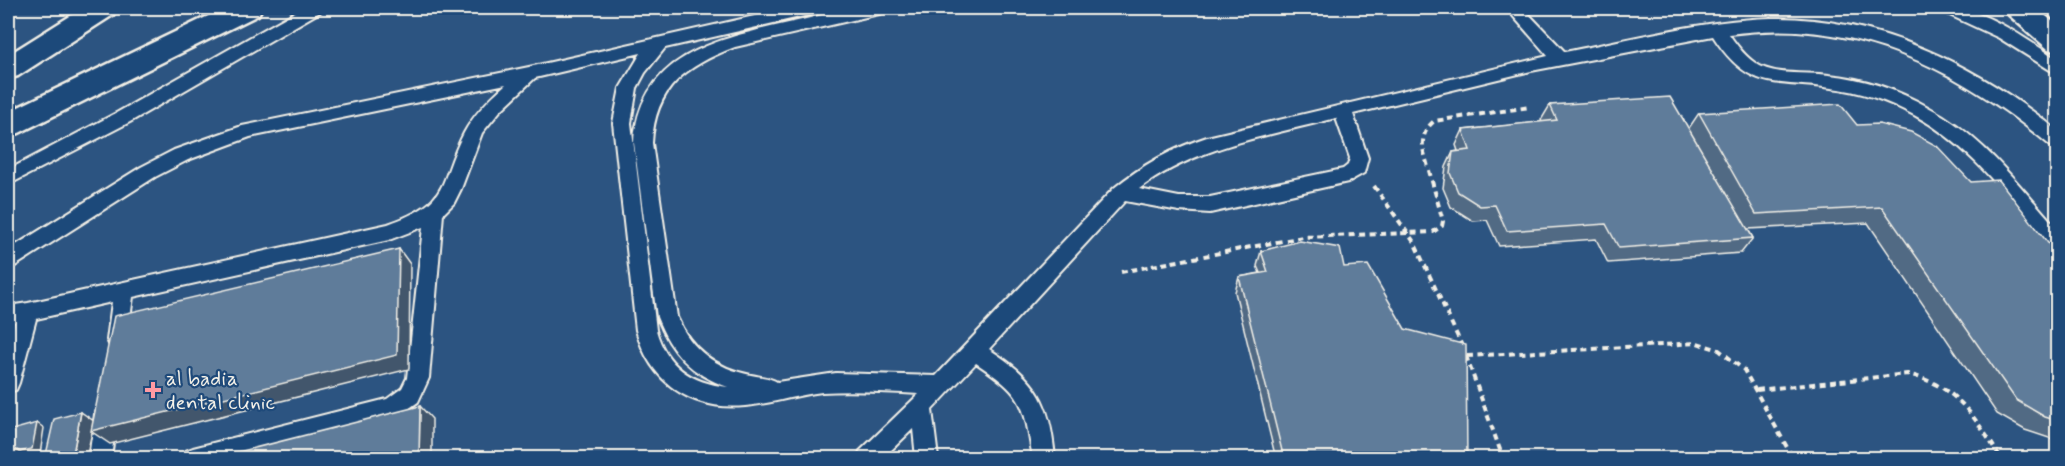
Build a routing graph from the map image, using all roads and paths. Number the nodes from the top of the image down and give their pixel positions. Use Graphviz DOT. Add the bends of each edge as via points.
graph roads {
  1 [pos="103,8"];
  2 [pos="248,8"];
  3 [pos="314,8"];
  4 [pos="813,8"];
  5 [pos="879,8"];
  6 [pos="1514,8"];
  7 [pos="1949,8"];
  8 [pos="1718,31"];
  9 [pos="661,41"];
  10 [pos="1560,58"];
  11 [pos="8,69"];
  12 [pos="2058,69"];
  13 [pos="529,73"];
  14 [pos="1530,107"];
  15 [pos="1343,111"];
  16 [pos="8,125"];
  17 [pos="2058,141"];
  18 [pos="1357,168"];
  19 [pos="8,178"];
  20 [pos="1121,193"];
  21 [pos="434,210"];
  22 [pos="1411,233"];
  23 [pos="645,237"];
  24 [pos="2058,243"];
  25 [pos="8,260"];
  26 [pos="1121,272"];
  27 [pos="124,291"];
  28 [pos="18,313"];
  29 [pos="974,350"];
  30 [pos="1467,356"];
  31 [pos="115,358"];
  32 [pos="8,383"];
  33 [pos="940,386"];
  34 [pos="1758,390"];
  35 [pos="110,391"];
  36 [pos="921,407"];
  37 [pos="100,459"];
  38 [pos="193,459"];
  39 [pos="868,459"];
  40 [pos="927,459"];
  41 [pos="1044,459"];
  42 [pos="1503,459"];
  43 [pos="1793,459"];
  44 [pos="2001,459"];
  1 -- 11 [label="highway"];
  2 -- 16 [label="highway"];
  3 -- 19 [label="lane" via="124,117"];
  4 -- 9 [label="lane"];
  5 -- 23 [label="lane" via="731,42 699,55 673,74 652,100 642,129"];
  6 -- 10 [label="lane"];
  7 -- 12 [label="lane" via="2005,34"];
  8 -- 10 [label="lane"];
  8 -- 17 [label="lane" via="1789,24 1861,35 1897,46 1970,78"];
  8 -- 24 [label="lane" via="1742,64 1765,75 1853,86 1897,100 1939,122 1973,147"];
  9 -- 13 [label="lane"];
  9 -- 23 [label="lane" via="633,75 622,107 623,138"];
  10 -- 15 [label="lane"];
  13 -- 21 [label="lane" via="476,128 452,191"];
  13 -- 25 [label="lane" via="281,123 214,142 148,172"];
  14 -- 22 [label="path" via="1434,121 1426,128 1423,149 1443,221 1432,232"];
  15 -- 18 [label="lane" via="1359,158"];
  15 -- 20 [label="lane" via="1184,152 1140,176"];
  18 -- 20 [label="lane" via="1348,175 1210,205 1179,204"];
  18 -- 22 [label="path"];
  20 -- 29 [label="lane"];
  21 -- 27 [label="lane" via="389,232"];
  21 -- 38 [label="lane" via="418,378 410,395 393,407"];
  22 -- 26 [label="path" via="1303,237"];
  22 -- 30 [label="path"];
  23 -- 33 [label="lane" via="648,344 676,381 708,395 746,396 821,383 866,381"];
  27 -- 28 [label="lane"];
  27 -- 31 [label="lane"];
  28 -- 32 [label="lane"];
  29 -- 33 [label="lane"];
  29 -- 41 [label="lane" via="1028,392 1038,418"];
  30 -- 34 [label="path" via="1696,343 1719,350 1744,370"];
  30 -- 42 [label="path"];
  33 -- 36 [label="lane"];
  34 -- 43 [label="path"];
  34 -- 44 [label="path" via="1907,374 1924,376 1958,396"];
  35 -- 37 [label="lane"];
  36 -- 39 [label="lane"];
  36 -- 40 [label="lane"];
}
